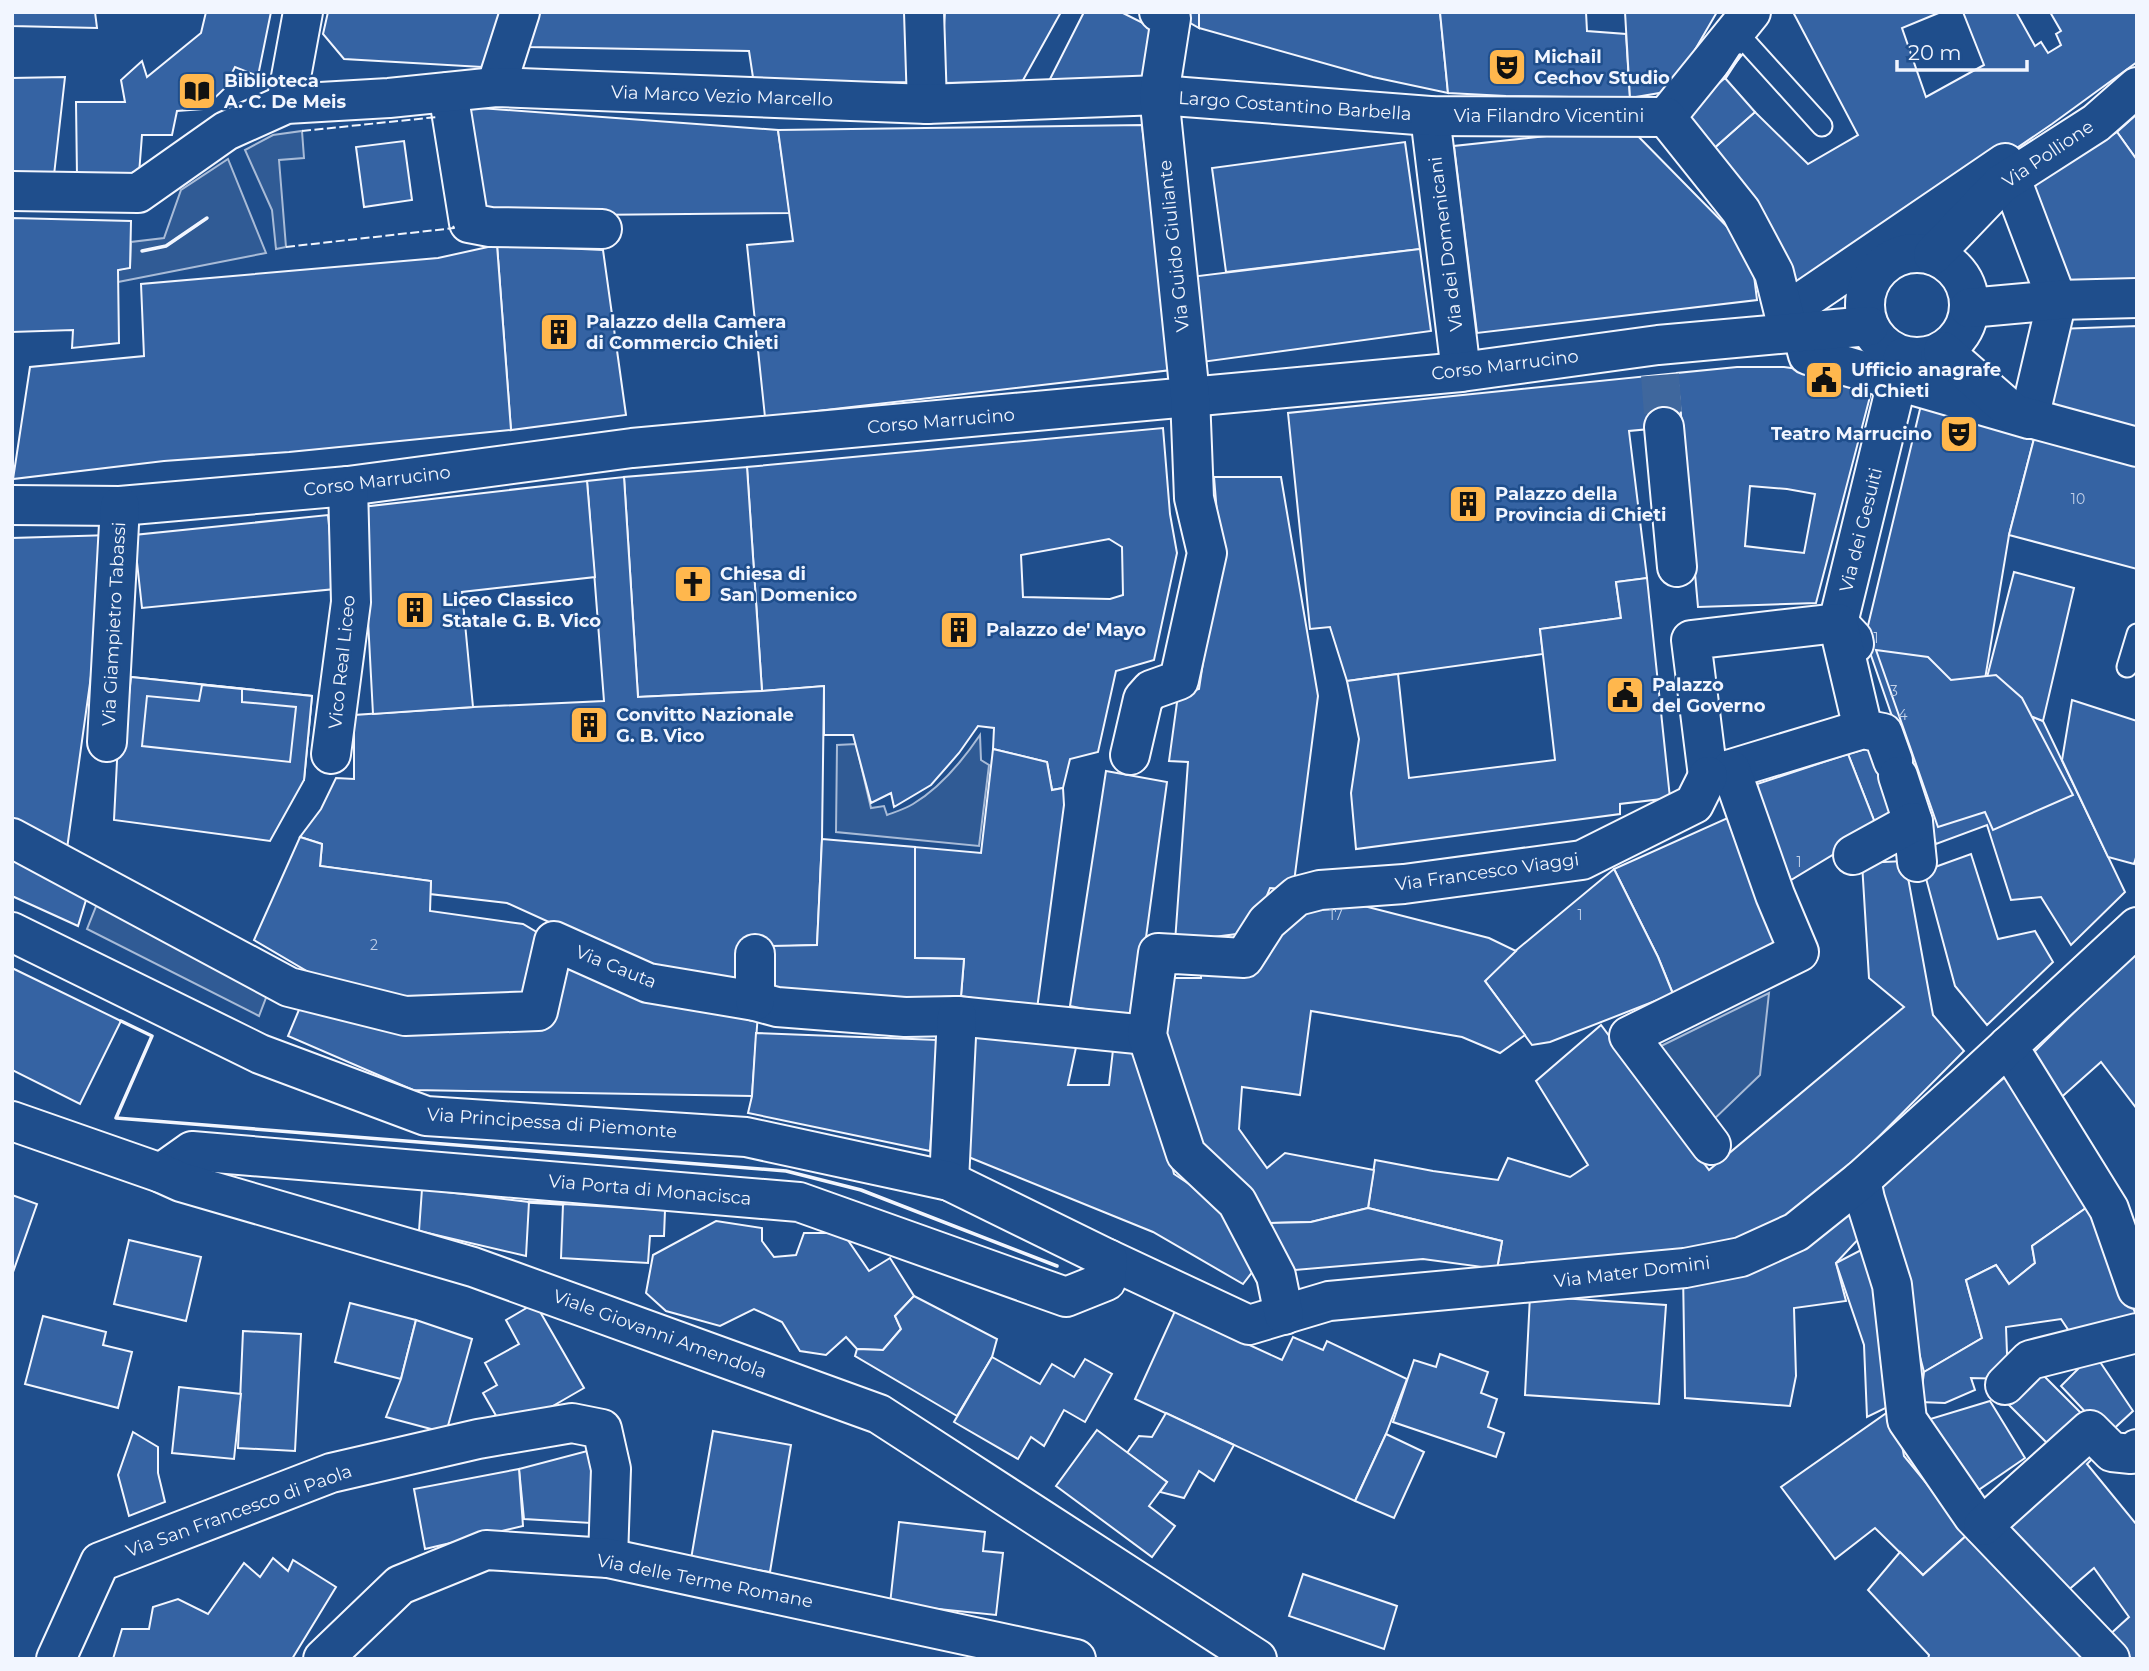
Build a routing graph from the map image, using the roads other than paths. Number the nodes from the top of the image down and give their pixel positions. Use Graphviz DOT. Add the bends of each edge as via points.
graph roads {
  1 [pos="303,12"];
  2 [pos="520,12"];
  3 [pos="924,12"];
  4 [pos="1159,12"];
  5 [pos="1743,22"];
  6 [pos="496,87"];
  7 [pos="2137,87"];
  8 [pos="448,92"];
  9 [pos="1159,95"];
  10 [pos="286,104"];
  11 [pos="927,104"];
  12 [pos="1430,116"];
  13 [pos="1666,117"];
  14 [pos="1822,126"];
  15 [pos="2011,177"];
  16 [pos="12,191"];
  17 [pos="602,229"];
  18 [pos="1933,255"];
  19 [pos="2137,298"];
  20 [pos="2057,300"];
  21 [pos="1969,308"];
  22 [pos="1869,326"];
  23 [pos="1796,333"];
  24 [pos="1943,351"];
  25 [pos="1900,368"];
  26 [pos="1461,372"];
  27 [pos="1190,396"];
  28 [pos="2029,419"];
  29 [pos="1664,427"];
  30 [pos="2137,447"];
  31 [pos="348,486"];
  32 [pos="12,505"];
  33 [pos="120,506"];
  34 [pos="1677,567"];
  35 [pos="1838,623"];
  36 [pos="2137,634"];
  37 [pos="2127,667"];
  38 [pos="107,742"];
  39 [pos="1884,750"];
  40 [pos="331,754"];
  41 [pos="1130,755"];
  42 [pos="1720,773"];
  43 [pos="1913,822"];
  44 [pos="12,838"];
  45 [pos="1853,855"];
  46 [pos="1917,862"];
  47 [pos="2137,927"];
  48 [pos="12,932"];
  49 [pos="755,954"];
  50 [pos="755,1001"];
  51 [pos="957,1016"];
  52 [pos="1147,1035"];
  53 [pos="2008,1046"];
  54 [pos="12,1121"];
  55 [pos="1712,1145"];
  56 [pos="161,1173"];
  57 [pos="1861,1180"];
  58 [pos="949,1181"];
  59 [pos="1108,1259"];
  60 [pos="2137,1289"];
  61 [pos="1284,1315"];
  62 [pos="2137,1333"];
  63 [pos="2005,1385"];
  64 [pos="2135,1454"];
  65 [pos="1983,1526"];
  66 [pos="608,1558"];
  67 [pos="56,1659"];
  68 [pos="323,1659"];
  69 [pos="1076,1659"];
  70 [pos="1257,1659"];
  71 [pos="2110,1659"];
  1 -- 10 [label="street"];
  2 -- 6 [label="street"];
  3 -- 11 [label="street"];
  4 -- 9 [label="street, Via Guido Giuliante" via="1171,18"];
  5 -- 13 [label="street"];
  5 -- 14 [label="lane"];
  6 -- 8 [label="street, Via Marco Vezio Marcello"];
  6 -- 11 [label="street, Via Marco Vezio Marcello"];
  7 -- 15 [label="street, Via Pollione" via="2096,122"];
  8 -- 10 [label="street, Via Marco Vezio Marcello"];
  8 -- 17 [label="street" via="469,223"];
  9 -- 11 [label="street, Via Marco Vezio Marcello"];
  9 -- 12 [label="street, Largo Costantino Barbella"];
  9 -- 27 [label="street, Via Guido Giuliante"];
  10 -- 16 [label="street" via="226,131 138,193"];
  12 -- 13 [label="street, Via Filandro Vicentini"];
  12 -- 26 [label="street, Via dei Domenicani"];
  13 -- 23 [label="street, Via Filandro Vicentini" via="1741,211 1774,272"];
  15 -- 18 [label="street, Via Pollione"];
  15 -- 20 [label="street"];
  15 -- 23 [label="street" via="2005,163 1794,306"];
  18 -- 21 [label="street" via="1960,275"];
  18 -- 22 [label="street" via="1900,255 1873,276 1864,309"];
  19 -- 20 [label="street"];
  20 -- 21 [label="street"];
  20 -- 28 [label="street"];
  21 -- 24 [label="street" via="1956,340"];
  22 -- 23 [label="street, Corso Marrucino"];
  22 -- 25 [label="street"];
  23 -- 25 [label="street" via="1808,355"];
  23 -- 26 [label="street, Corso Marrucino" via="1659,360"];
  24 -- 25 [label="street"];
  24 -- 28 [label="street" via="2015,414"];
  25 -- 28 [label="street"];
  25 -- 35 [label="street, Via dei Gesuiti"];
  26 -- 27 [label="street, Corso Marrucino"];
  27 -- 31 [label="street, Corso Marrucino" via="632,448"];
  27 -- 41 [label="street, Via Guido Giuliante" via="1194,498 1207,553 1179,680 1151,690 1143,699"];
  28 -- 30 [label="street"];
  29 -- 34 [label="street"];
  31 -- 33 [label="street, Corso Marrucino"];
  31 -- 40 [label="street, Vico Real Liceo" via="351,602"];
  32 -- 33 [label="street, Corso Marrucino"];
  33 -- 38 [label="street, Via Giampietro Tabassi"];
  35 -- 39 [label="street"];
  35 -- 42 [label="street" via="1691,640"];
  36 -- 37 [label="lane"];
  39 -- 42 [label="street"];
  39 -- 43 [label="street"];
  42 -- 52 [label="street, Via Francesco Viaggi" via="1694,804 1582,860 1405,884 1320,890 1297,896 1266,922 1244,958 1158,953"];
  42 -- 55 [label="street" via="1799,952 1629,1036"];
  43 -- 45 [label="street"];
  43 -- 46 [label="street"];
  44 -- 50 [label="street, Via Cauta" via="289,987 405,1016 538,1011 554,941 648,984"];
  47 -- 53 [label="street, Via Mater Domini"];
  48 -- 58 [label="street, Via Principessa di Piemonte" via="261,1054 426,1116 746,1137"];
  49 -- 50 [label="street"];
  50 -- 51 [label="street, Via Cauta" via="777,1007 905,1017"];
  51 -- 52 [label="street, Via Cauta"];
  51 -- 58 [label="street"];
  52 -- 61 [label="street" via="1186,1154 1237,1202 1276,1276"];
  53 -- 57 [label="street, Via Mater Domini"];
  53 -- 60 [label="street" via="2109,1209"];
  54 -- 56 [label="street, Viale Giovanni Amendola"];
  56 -- 59 [label="street, Via Porta di Monacisca" via="192,1151 799,1202 1066,1297 1106,1280"];
  56 -- 70 [label="street, Viale Giovanni Amendola" via="472,1267 879,1414"];
  57 -- 61 [label="street, Via Mater Domini" via="1796,1232 1741,1256 1685,1268 1329,1301"];
  57 -- 65 [label="street" via="1892,1285 1906,1420"];
  58 -- 59 [label="street, Via Principessa di Piemonte"];
  59 -- 61 [label="street, Via Mater Domini" via="1249,1325"];
  62 -- 63 [label="street" via="2030,1360"];
  64 -- 65 [label="street" via="2112,1452 2090,1430"];
  65 -- 71 [label="street"];
  66 -- 67 [label="street, Via San Francesco di Paola" via="611,1469 602,1429 572,1423 478,1439 331,1473 100,1562"];
  66 -- 68 [label="street, Via delle Terme Romane" via="486,1550 400,1585"];
  66 -- 69 [label="street, Via delle Terme Romane"];
}
